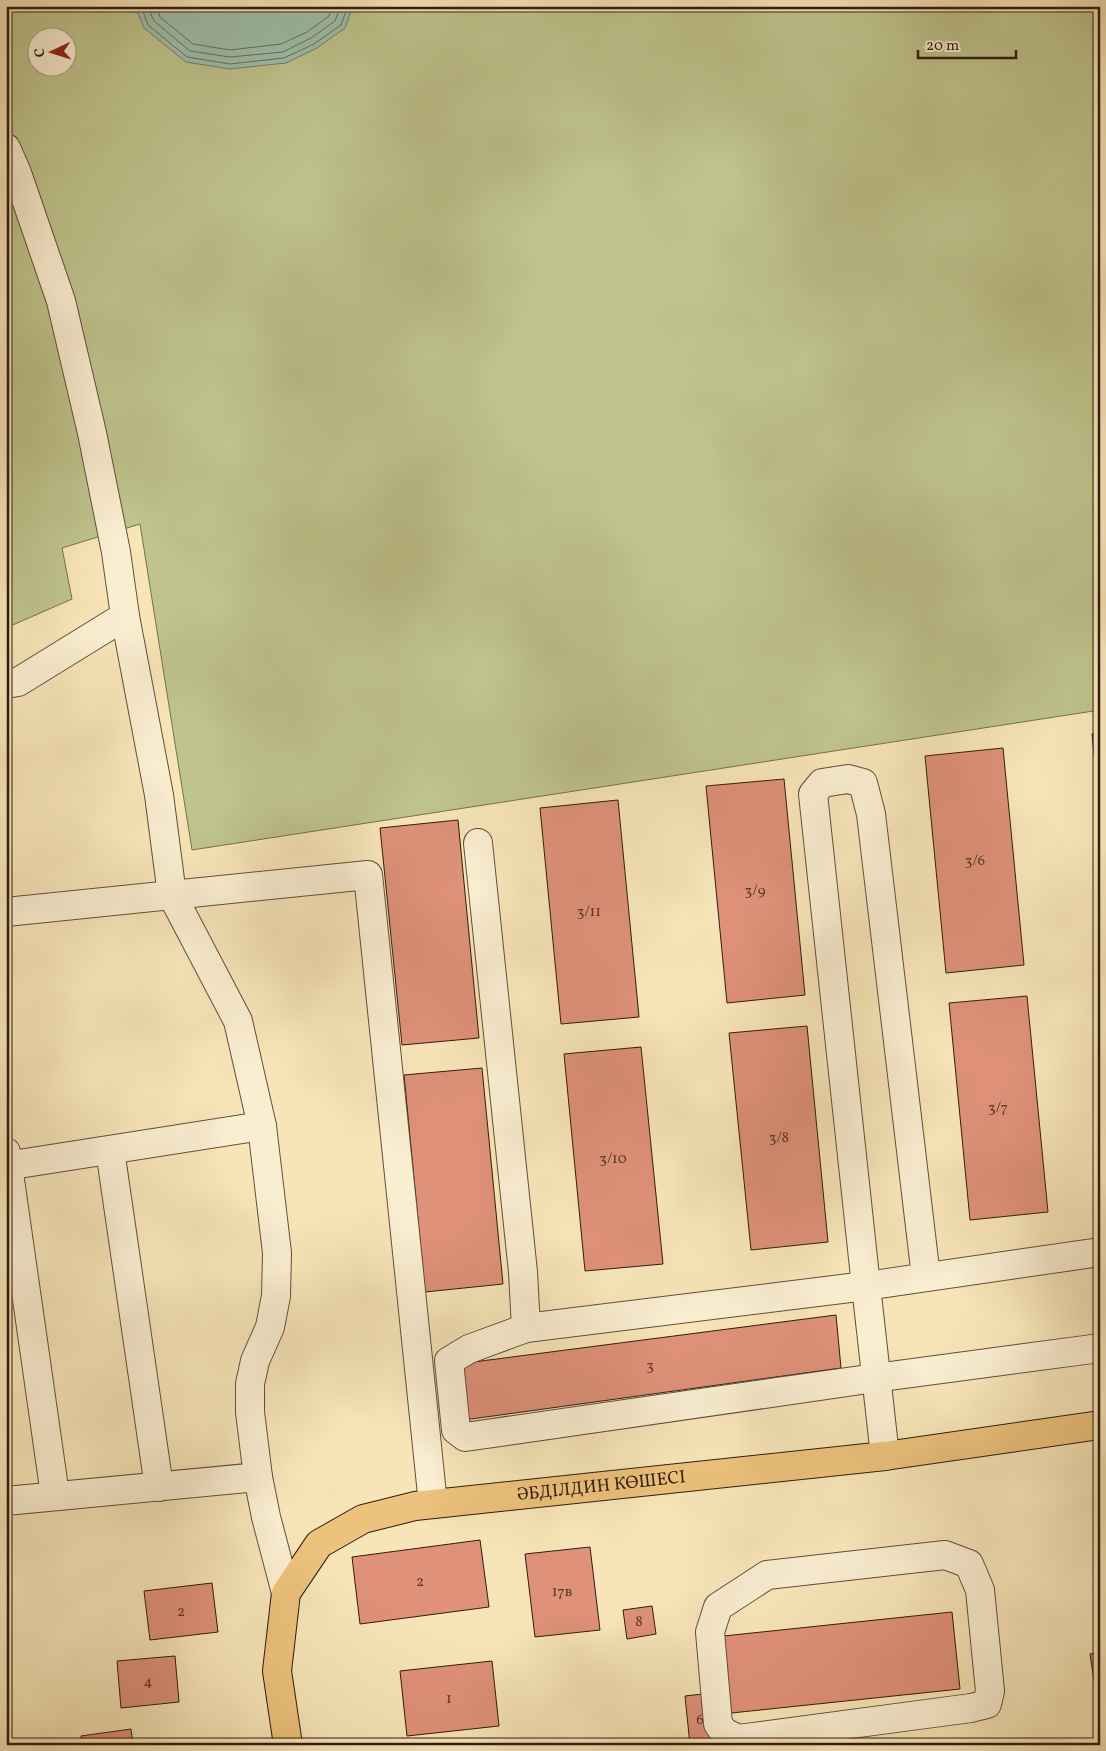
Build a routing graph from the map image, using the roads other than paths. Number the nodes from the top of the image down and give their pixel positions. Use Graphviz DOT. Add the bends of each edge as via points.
graph roads {
  1 [pos="6,148"];
  2 [pos="125,616"];
  3 [pos="6,684"];
  4 [pos="478,843"];
  5 [pos="172,895"];
  6 [pos="6,912"];
  7 [pos="262,1126"];
  8 [pos="110,1150"];
  9 [pos="7,1161"];
  10 [pos="1100,1252"];
  11 [pos="926,1277"];
  12 [pos="866,1286"];
  13 [pos="526,1328"];
  14 [pos="1100,1348"];
  15 [pos="875,1378"];
  16 [pos="1100,1425"];
  17 [pos="885,1456"];
  18 [pos="258,1476"];
  19 [pos="159,1487"];
  20 [pos="55,1495"];
  21 [pos="6,1500"];
  22 [pos="432,1504"];
  23 [pos="286,1593"];
  24 [pos="864,1734"];
  25 [pos="288,1745"];
  1 -- 2 [label="street" via="61,301 109,516"];
  2 -- 3 [label="street" via="18,682"];
  2 -- 5 [label="street" via="159,795"];
  4 -- 13 [label="street" via="523,1272"];
  5 -- 6 [label="street"];
  5 -- 7 [label="street" via="238,1021"];
  5 -- 22 [label="street" via="368,875"];
  7 -- 8 [label="street"];
  7 -- 18 [label="street" via="277,1253 276,1296 270,1326 255,1361 250,1384"];
  8 -- 9 [label="street"];
  8 -- 19 [label="street"];
  9 -- 20 [label="street"];
  10 -- 11 [label="street"];
  11 -- 12 [label="street"];
  11 -- 12 [label="street" via="871,814 863,783 848,779 822,783 813,794"];
  12 -- 13 [label="street"];
  12 -- 15 [label="street"];
  13 -- 15 [label="street" via="469,1349 449,1361 456,1430 465,1436"];
  14 -- 15 [label="street"];
  15 -- 17 [label="street"];
  16 -- 17 [label="main road, ӘБДІЛДИН КӨШЕСІ"];
  17 -- 22 [label="main road, ӘБДІЛДИН КӨШЕСІ"];
  18 -- 19 [label="street"];
  18 -- 23 [label="street"];
  19 -- 20 [label="street"];
  20 -- 21 [label="street"];
  22 -- 23 [label="main road, ӘБДІЛДИН КӨШЕСІ" via="363,1520 319,1544"];
  23 -- 25 [label="main road, ӘБДІЛДИН КӨШЕСІ" via="278,1671"];
  24 -- 24 [label="street" via="738,1739 724,1732 718,1724 710,1632 718,1608 767,1575 945,1554 969,1564 980,1590 990,1691 987,1704"];
}
